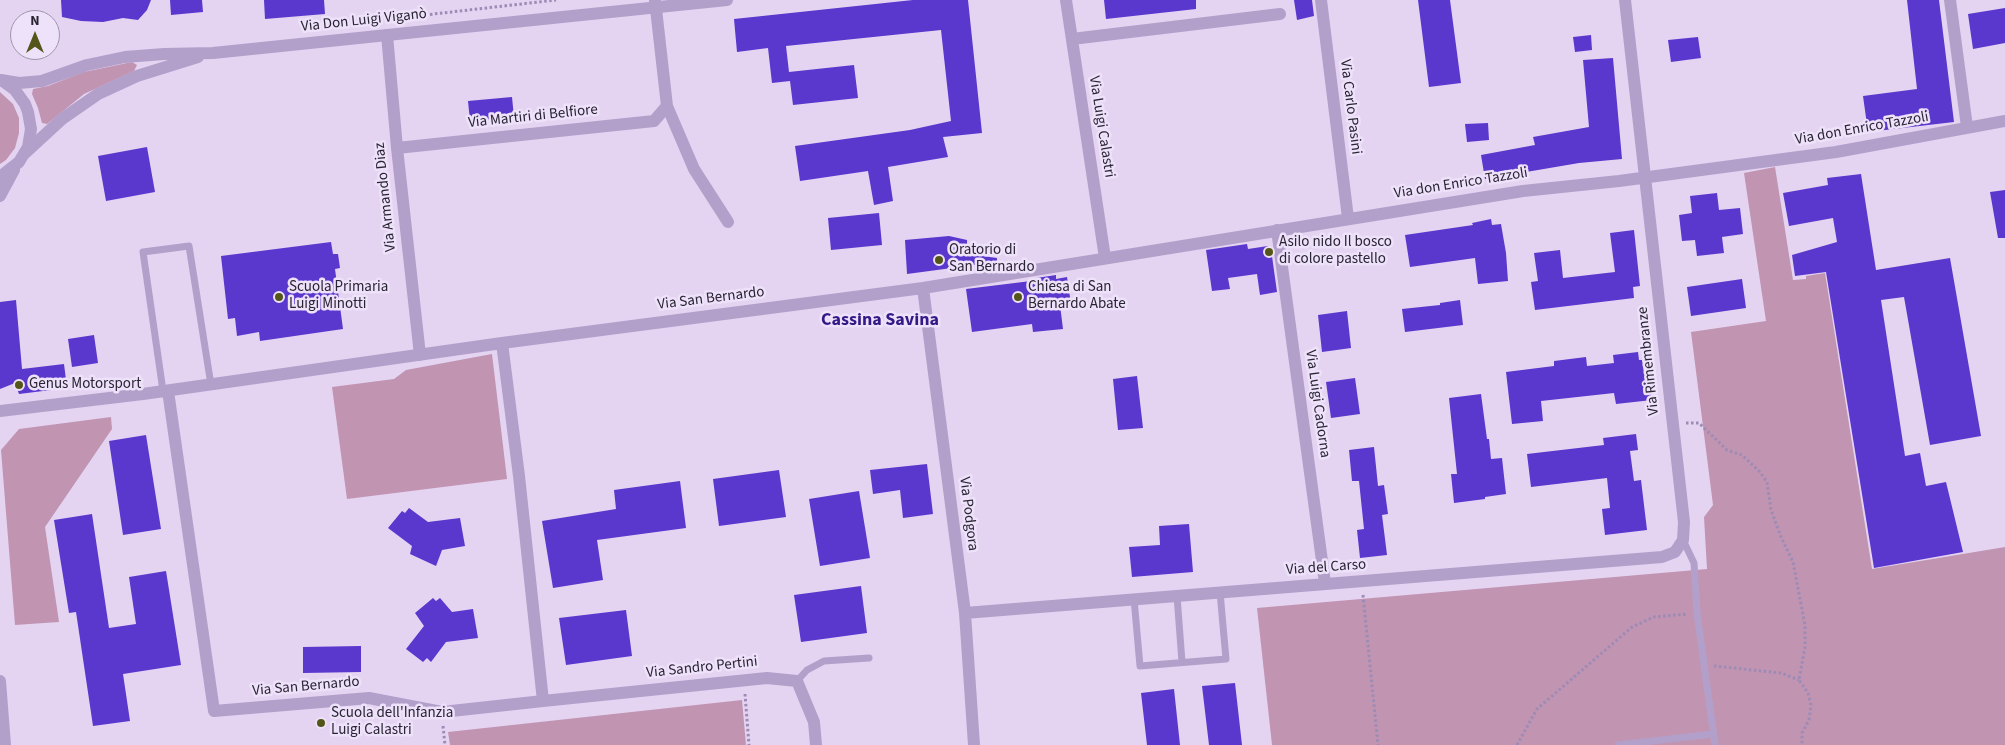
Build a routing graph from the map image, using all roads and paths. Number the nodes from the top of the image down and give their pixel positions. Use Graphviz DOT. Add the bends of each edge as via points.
graph roads {
  1 [pos="727,0"];
  2 [pos="1066,0"];
  3 [pos="1321,0"];
  4 [pos="1625,0"];
  5 [pos="1950,0"];
  6 [pos="655,4"];
  7 [pos="1280,14"];
  8 [pos="387,35"];
  9 [pos="1072,39"];
  10 [pos="213,53"];
  11 [pos="0,80"];
  12 [pos="667,106"];
  13 [pos="2005,121"];
  14 [pos="1967,126"];
  15 [pos="397,148"];
  16 [pos="22,158"];
  17 [pos="0,177"];
  18 [pos="1645,178"];
  19 [pos="0,196"];
  20 [pos="1348,218"];
  21 [pos="728,222"];
  22 [pos="1277,230"];
  23 [pos="1105,258"];
  24 [pos="923,288"];
  25 [pos="502,343"];
  26 [pos="420,355"];
  27 [pos="211,385"];
  28 [pos="165,391"];
  29 [pos="0,411"];
  30 [pos="1672,424"];
  31 [pos="1683,540"];
  32 [pos="1362,582"];
  33 [pos="1325,583"];
  34 [pos="1220,592"];
  35 [pos="1177,596"];
  36 [pos="1134,599"];
  37 [pos="965,613"];
  38 [pos="1697,613"];
  39 [pos="869,658"];
  40 [pos="1182,662"];
  41 [pos="1704,665"];
  42 [pos="1799,680"];
  43 [pos="0,681"];
  44 [pos="743,681"];
  45 [pos="797,681"];
  46 [pos="542,701"];
  47 [pos="442,712"];
  48 [pos="1713,734"];
  49 [pos="5,745"];
  50 [pos="445,745"];
  51 [pos="749,745"];
  52 [pos="816,745"];
  53 [pos="974,745"];
  54 [pos="1378,745"];
  55 [pos="1517,745"];
  56 [pos="1618,745"];
  57 [pos="1714,745"];
  58 [pos="1802,745"];
  1 -- 6 [label="street, Via Don Luigi Viganò"];
  2 -- 9 [label="street, Via Luigi Calastri"];
  3 -- 20 [label="street, Via Carlo Pasini"];
  4 -- 18 [label="street, Via Rimembranze"];
  5 -- 14 [label="street"];
  6 -- 8 [label="street, Via Don Luigi Viganò"];
  6 -- 12 [label="street"];
  7 -- 9 [label="street"];
  8 -- 10 [label="street, Via Don Luigi Viganò"];
  8 -- 15 [label="street, Via Armando Diaz"];
  9 -- 23 [label="street, Via Luigi Calastri"];
  10 -- 11 [label="street, Via Don Luigi Viganò" via="125,57 87,65 42,81 19,83"];
  10 -- 16 [label="street, Via Don Luigi Viganò" via="111,87 73,110"];
  11 -- 16 [label="street" via="15,90 28,112 30,138"];
  12 -- 15 [label="street, Via Martiri di Belfiore" via="654,121"];
  12 -- 21 [label="street" via="694,169"];
  13 -- 14 [label="street, Via don Enrico Tazzoli"];
  14 -- 18 [label="street, Via don Enrico Tazzoli" via="1836,152"];
  15 -- 26 [label="street, Via Armando Diaz"];
  16 -- 17 [label="street"];
  16 -- 19 [label="street"];
  18 -- 20 [label="street, Via don Enrico Tazzoli" via="1523,191"];
  18 -- 30 [label="street, Via Rimembranze"];
  20 -- 22 [label="street, Via don Enrico Tazzoli"];
  22 -- 23 [label="street, Via don Enrico Tazzoli"];
  22 -- 33 [label="street, Via Luigi Cadorna"];
  23 -- 24 [label="street, Via don Enrico Tazzoli"];
  24 -- 25 [label="street, Via San Bernardo"];
  24 -- 37 [label="street, Via Podgora"];
  25 -- 26 [label="street, Via San Bernardo"];
  25 -- 46 [label="street"];
  26 -- 27 [label="street, Via San Bernardo"];
  27 -- 28 [label="street, Via San Bernardo"];
  27 -- 28 [label="lane" via="190,246 143,252"];
  28 -- 29 [label="street, Via San Bernardo"];
  28 -- 47 [label="street, Via San Bernardo" via="214,711 369,698"];
  30 -- 31 [label="street, Via Rimembranze" via="1684,522"];
  30 -- 42 [label="path" via="1699,423 1728,450 1742,455 1767,482 1771,510 1793,562 1805,625"];
  31 -- 32 [label="street, Via del Carso" via="1675,552 1662,556"];
  31 -- 38 [label="lane" via="1694,563"];
  32 -- 33 [label="street, Via del Carso"];
  32 -- 54 [label="path"];
  33 -- 34 [label="street, Via del Carso"];
  34 -- 35 [label="street, Via del Carso"];
  34 -- 40 [label="lane" via="1226,659"];
  35 -- 36 [label="street, Via del Carso"];
  35 -- 40 [label="lane"];
  36 -- 37 [label="street, Via del Carso"];
  36 -- 40 [label="lane" via="1140,666"];
  37 -- 53 [label="street, Via Podgora"];
  38 -- 41 [label="lane"];
  38 -- 55 [label="path" via="1654,617 1632,627 1537,710"];
  39 -- 45 [label="lane" via="824,661 807,670"];
  41 -- 42 [label="path" via="1782,673"];
  41 -- 48 [label="lane"];
  42 -- 58 [label="path" via="1811,705 1809,720 1802,732"];
  43 -- 49 [label="street"];
  44 -- 45 [label="street, Via Sandro Pertini" via="768,678"];
  44 -- 46 [label="street, Via Sandro Pertini"];
  44 -- 51 [label="path"];
  45 -- 52 [label="street" via="814,722"];
  46 -- 47 [label="street, Via San Bernardo"];
  47 -- 50 [label="path"];
  48 -- 56 [label="lane"];
  48 -- 57 [label="lane"];
}
